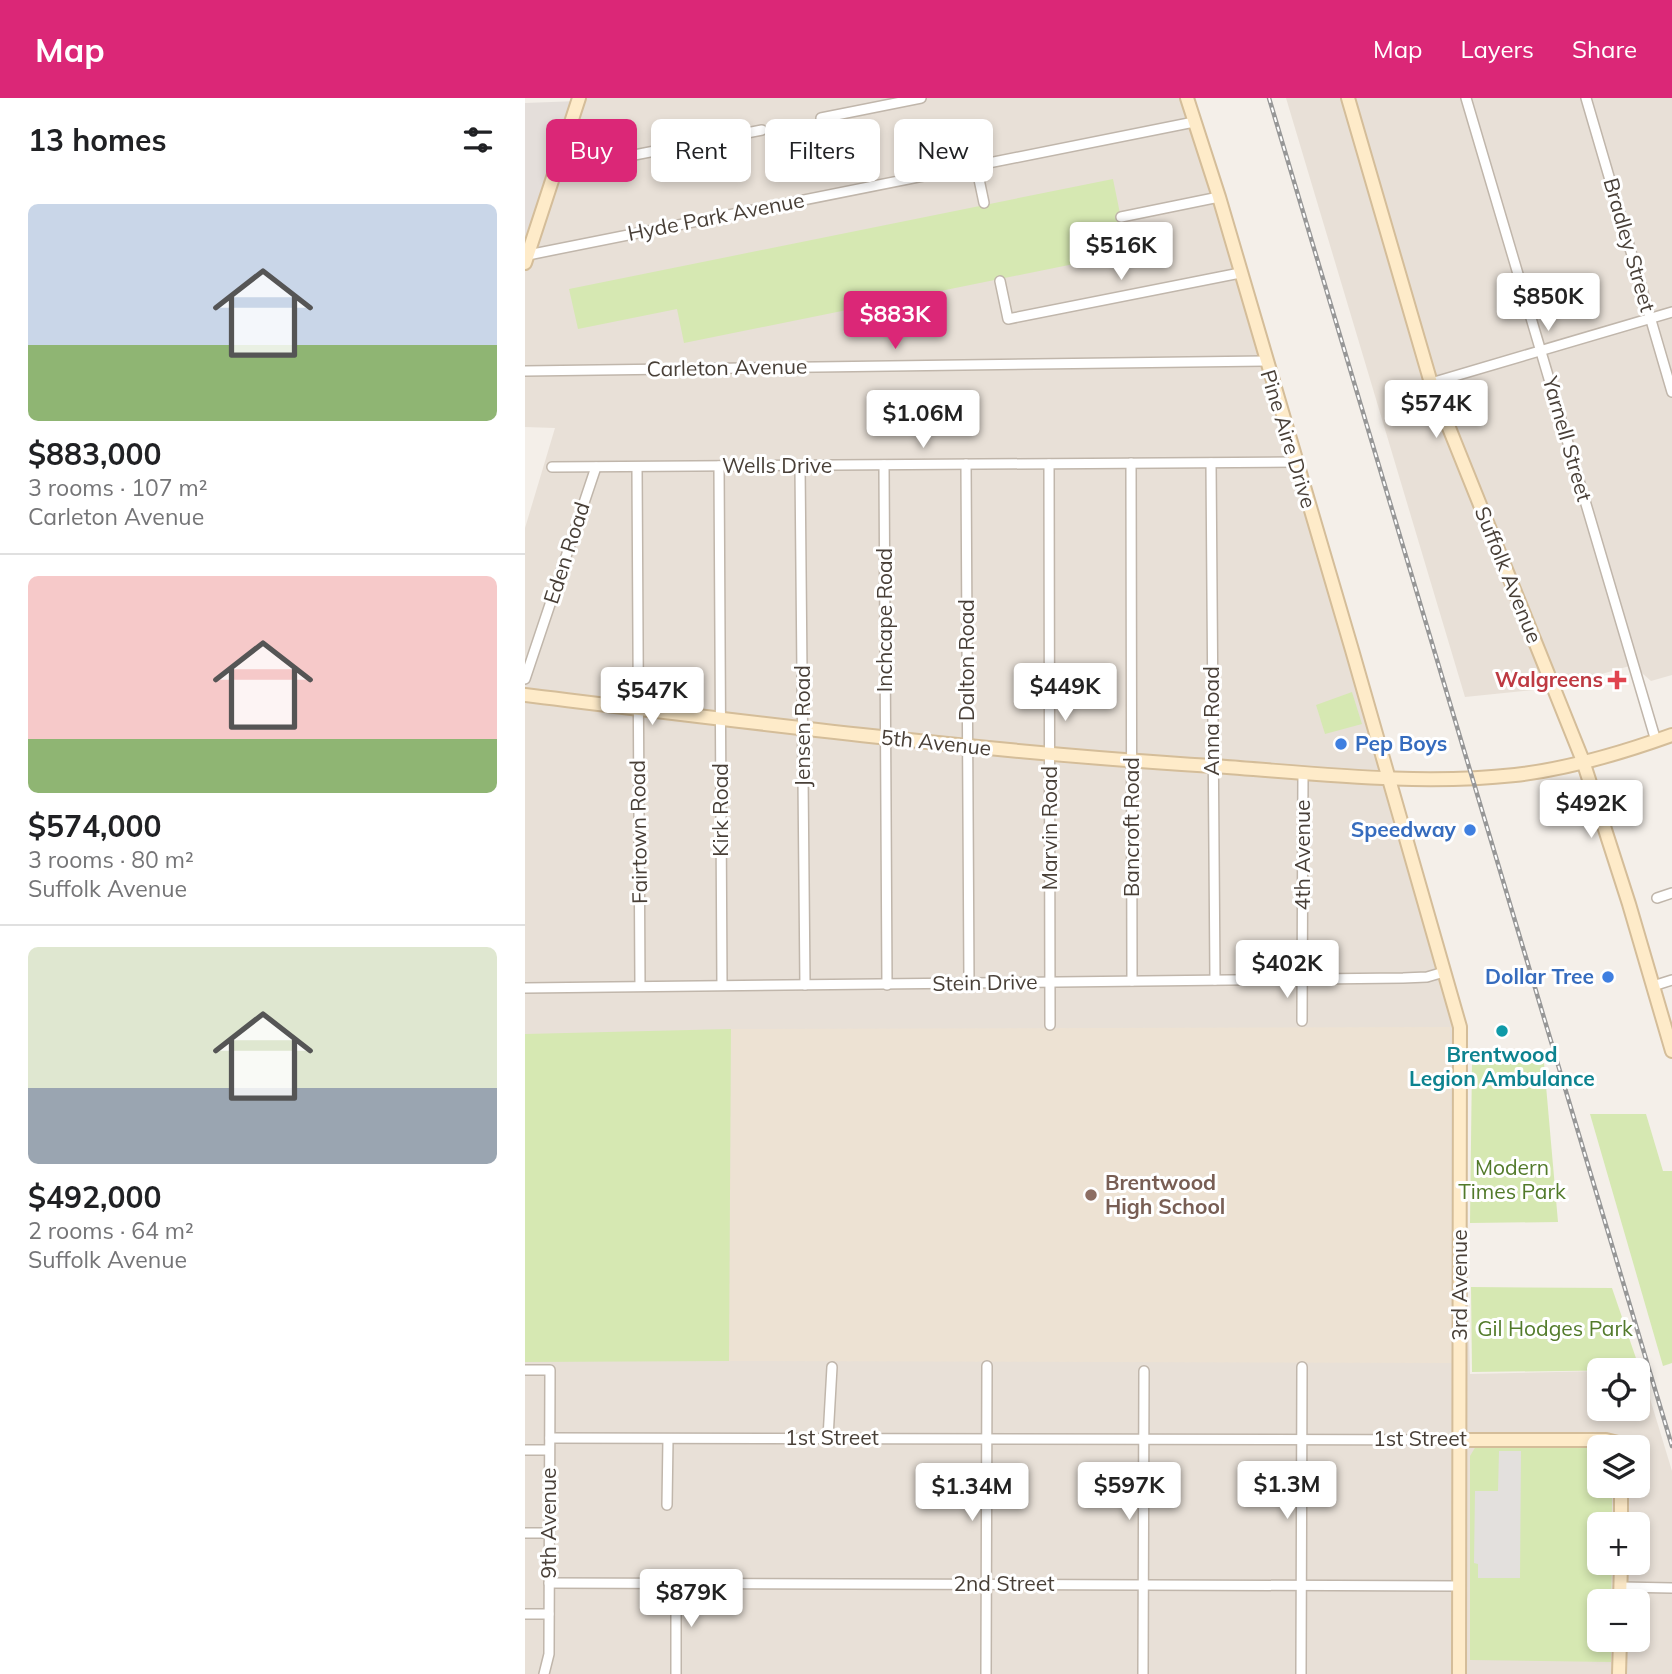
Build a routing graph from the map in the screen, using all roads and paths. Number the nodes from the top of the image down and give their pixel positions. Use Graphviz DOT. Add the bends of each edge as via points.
graph roads {
  1 [pos="579,98"];
  2 [pos="921,98"];
  3 [pos="1187,98"];
  4 [pos="1349,98"];
  5 [pos="1466,98"];
  6 [pos="1586,98"];
  7 [pos="821,118"];
  8 [pos="572,119"];
  9 [pos="1194,122"];
  10 [pos="762,130"];
  11 [pos="637,154"];
  12 [pos="993,162"];
  13 [pos="552,182"];
  14 [pos="895,182"];
  15 [pos="980,182"];
  16 [pos="1219,197"];
  17 [pos="984,203"];
  18 [pos="1121,216"];
  19 [pos="526,259"];
  20 [pos="1240,273"];
  21 [pos="1000,281"];
  22 [pos="1672,312"];
  23 [pos="1650,318"];
  24 [pos="1540,351"];
  25 [pos="1265,361"];
  26 [pos="525,371"];
  27 [pos="1431,383"];
  28 [pos="1672,392"];
  29 [pos="1295,462"];
  30 [pos="1131,463"];
  31 [pos="1211,463"];
  32 [pos="966,464"];
  33 [pos="1049,464"];
  34 [pos="884,465"];
  35 [pos="719,466"];
  36 [pos="800,466"];
  37 [pos="552,467"];
  38 [pos="596,467"];
  39 [pos="637,467"];
  40 [pos="525,679"];
  41 [pos="525,695"];
  42 [pos="637,709"];
  43 [pos="720,719"];
  44 [pos="803,729"];
  45 [pos="1672,735"];
  46 [pos="885,738"];
  47 [pos="1655,741"];
  48 [pos="968,747"];
  49 [pos="1050,754"];
  50 [pos="1583,761"];
  51 [pos="1132,762"];
  52 [pos="1213,766"];
  53 [pos="1303,773"];
  54 [pos="1389,780"];
  55 [pos="1672,893"];
  56 [pos="1657,898"];
  57 [pos="1444,972"];
  58 [pos="1302,979"];
  59 [pos="1215,980"];
  60 [pos="1672,980"];
  61 [pos="1132,981"];
  62 [pos="1050,982"];
  63 [pos="969,983"];
  64 [pos="722,985"];
  65 [pos="805,985"];
  66 [pos="887,985"];
  67 [pos="640,986"];
  68 [pos="1653,986"];
  69 [pos="525,988"];
  70 [pos="1302,1021"];
  71 [pos="1050,1025"];
  72 [pos="1672,1051"];
  73 [pos="987,1366"];
  74 [pos="832,1367"];
  75 [pos="1301,1367"];
  76 [pos="525,1370"];
  77 [pos="1144,1371"];
  78 [pos="550,1438"];
  79 [pos="668,1438"];
  80 [pos="828,1438"];
  81 [pos="987,1439"];
  82 [pos="1144,1439"];
  83 [pos="1301,1440"];
  84 [pos="1459,1440"];
  85 [pos="1587,1440"];
  86 [pos="525,1450"];
  87 [pos="549,1450"];
  88 [pos="667,1505"];
  89 [pos="525,1533"];
  90 [pos="549,1533"];
  91 [pos="1621,1575"];
  92 [pos="549,1583"];
  93 [pos="676,1584"];
  94 [pos="986,1584"];
  95 [pos="1143,1584"];
  96 [pos="1301,1585"];
  97 [pos="1460,1586"];
  98 [pos="1621,1587"];
  99 [pos="1672,1588"];
  100 [pos="525,1614"];
  101 [pos="549,1614"];
  102 [pos="1620,1652"];
  103 [pos="544,1674"];
  104 [pos="676,1674"];
  105 [pos="986,1674"];
  106 [pos="1143,1674"];
  107 [pos="1301,1674"];
  108 [pos="1459,1674"];
  109 [pos="1619,1674"];
  1 -- 8 [label="street"];
  2 -- 7 [label="street"];
  3 -- 9 [label="street, Pine Aire Drive"];
  4 -- 27 [label="street, Suffolk Avenue"];
  5 -- 24 [label="street, Yarnell Street"];
  6 -- 23 [label="street, Bradley Street"];
  9 -- 12 [label="street, Hyde Park Avenue"];
  9 -- 16 [label="street, Pine Aire Drive"];
  10 -- 11 [label="street"];
  13 -- 19 [label="street"];
  14 -- 19 [label="street, Hyde Park Avenue"];
  15 -- 17 [label="street"];
  16 -- 18 [label="street"];
  16 -- 20 [label="street, Pine Aire Drive"];
  20 -- 21 [label="street" via="1007,319"];
  20 -- 25 [label="street, Pine Aire Drive"];
  22 -- 23 [label="street"];
  23 -- 24 [label="street"];
  23 -- 28 [label="street, Bradley Street"];
  24 -- 27 [label="street"];
  24 -- 47 [label="street, Yarnell Street"];
  25 -- 26 [label="street, Carleton Avenue"];
  25 -- 29 [label="street, Pine Aire Drive"];
  27 -- 50 [label="street, Suffolk Avenue"];
  29 -- 31 [label="street, Wells Drive"];
  29 -- 54 [label="street, Pine Aire Drive"];
  30 -- 31 [label="street, Wells Drive"];
  30 -- 33 [label="street, Wells Drive"];
  30 -- 51 [label="street, Bancroft Road"];
  31 -- 52 [label="street, Anna Road"];
  32 -- 33 [label="street, Wells Drive"];
  32 -- 34 [label="street, Wells Drive"];
  32 -- 48 [label="street, Dalton Road"];
  33 -- 49 [label="street, Marvin Road"];
  34 -- 36 [label="street, Wells Drive"];
  34 -- 46 [label="street, Inchcape Road"];
  35 -- 36 [label="street, Wells Drive"];
  35 -- 39 [label="street, Wells Drive"];
  35 -- 43 [label="street, Kirk Road"];
  36 -- 44 [label="street, Jensen Road"];
  37 -- 38 [label="street, Wells Drive"];
  38 -- 39 [label="street, Wells Drive"];
  38 -- 40 [label="street, Eden Road"];
  39 -- 42 [label="street, Fairtown Road"];
  41 -- 42 [label="street, 5th Avenue"];
  42 -- 43 [label="street, 5th Avenue"];
  42 -- 67 [label="street, Fairtown Road"];
  43 -- 44 [label="street, 5th Avenue"];
  43 -- 64 [label="street, Kirk Road"];
  44 -- 46 [label="street, 5th Avenue"];
  44 -- 65 [label="street, Jensen Road"];
  45 -- 47 [label="street, 5th Avenue"];
  46 -- 48 [label="street, 5th Avenue"];
  46 -- 66 [label="street, Inchcape Road"];
  47 -- 50 [label="street, 5th Avenue"];
  48 -- 49 [label="street, 5th Avenue"];
  48 -- 63 [label="street, Dalton Road"];
  49 -- 51 [label="street, 5th Avenue"];
  49 -- 62 [label="street, Marvin Road"];
  50 -- 54 [label="street, 5th Avenue" via="1513,775"];
  50 -- 68 [label="street, Suffolk Avenue"];
  51 -- 52 [label="street, 5th Avenue"];
  51 -- 61 [label="street, Bancroft Road"];
  52 -- 53 [label="street, 5th Avenue"];
  52 -- 59 [label="street, Anna Road"];
  53 -- 54 [label="street, 5th Avenue"];
  53 -- 58 [label="street, 4th Avenue"];
  54 -- 57 [label="street, 3rd Avenue"];
  55 -- 56 [label="street"];
  57 -- 58 [label="street, Stein Drive" via="1427,977"];
  57 -- 84 [label="street, 3rd Avenue" via="1459,1027"];
  58 -- 59 [label="street, Stein Drive"];
  58 -- 70 [label="street, 4th Avenue"];
  59 -- 61 [label="street, Stein Drive"];
  60 -- 68 [label="street"];
  61 -- 62 [label="street, Stein Drive"];
  62 -- 63 [label="street, Stein Drive"];
  62 -- 71 [label="street, Marvin Road"];
  63 -- 66 [label="street, Stein Drive"];
  64 -- 65 [label="street, Stein Drive"];
  64 -- 67 [label="street, Stein Drive"];
  65 -- 66 [label="street, Stein Drive"];
  67 -- 69 [label="street, Stein Drive"];
  68 -- 72 [label="street, Suffolk Avenue"];
  73 -- 81 [label="street"];
  74 -- 80 [label="street"];
  75 -- 83 [label="street"];
  76 -- 78 [label="street, 9th Avenue" via="550,1370"];
  77 -- 82 [label="street"];
  78 -- 79 [label="street, 1st Street"];
  78 -- 87 [label="street, 9th Avenue"];
  79 -- 80 [label="street, 1st Street"];
  79 -- 88 [label="street"];
  80 -- 81 [label="street, 1st Street"];
  81 -- 82 [label="street, 1st Street"];
  81 -- 94 [label="street"];
  82 -- 83 [label="street, 1st Street"];
  82 -- 95 [label="street"];
  83 -- 84 [label="street, 1st Street"];
  83 -- 96 [label="street"];
  84 -- 85 [label="street, 1st Street"];
  84 -- 97 [label="street, 3rd Avenue"];
  86 -- 87 [label="street"];
  87 -- 90 [label="street, 9th Avenue"];
  89 -- 90 [label="street"];
  90 -- 92 [label="street, 9th Avenue"];
  91 -- 98 [label="street"];
  92 -- 93 [label="street, 2nd Street"];
  92 -- 101 [label="street, 9th Avenue"];
  93 -- 94 [label="street, 2nd Street"];
  93 -- 104 [label="street"];
  94 -- 95 [label="street, 2nd Street"];
  94 -- 105 [label="street"];
  95 -- 96 [label="street, 2nd Street"];
  95 -- 106 [label="street"];
  96 -- 97 [label="street, 2nd Street"];
  96 -- 107 [label="street"];
  97 -- 108 [label="street, 3rd Avenue"];
  98 -- 99 [label="street"];
  100 -- 101 [label="street"];
  101 -- 103 [label="street, 9th Avenue"];
  102 -- 109 [label="street"];
}
